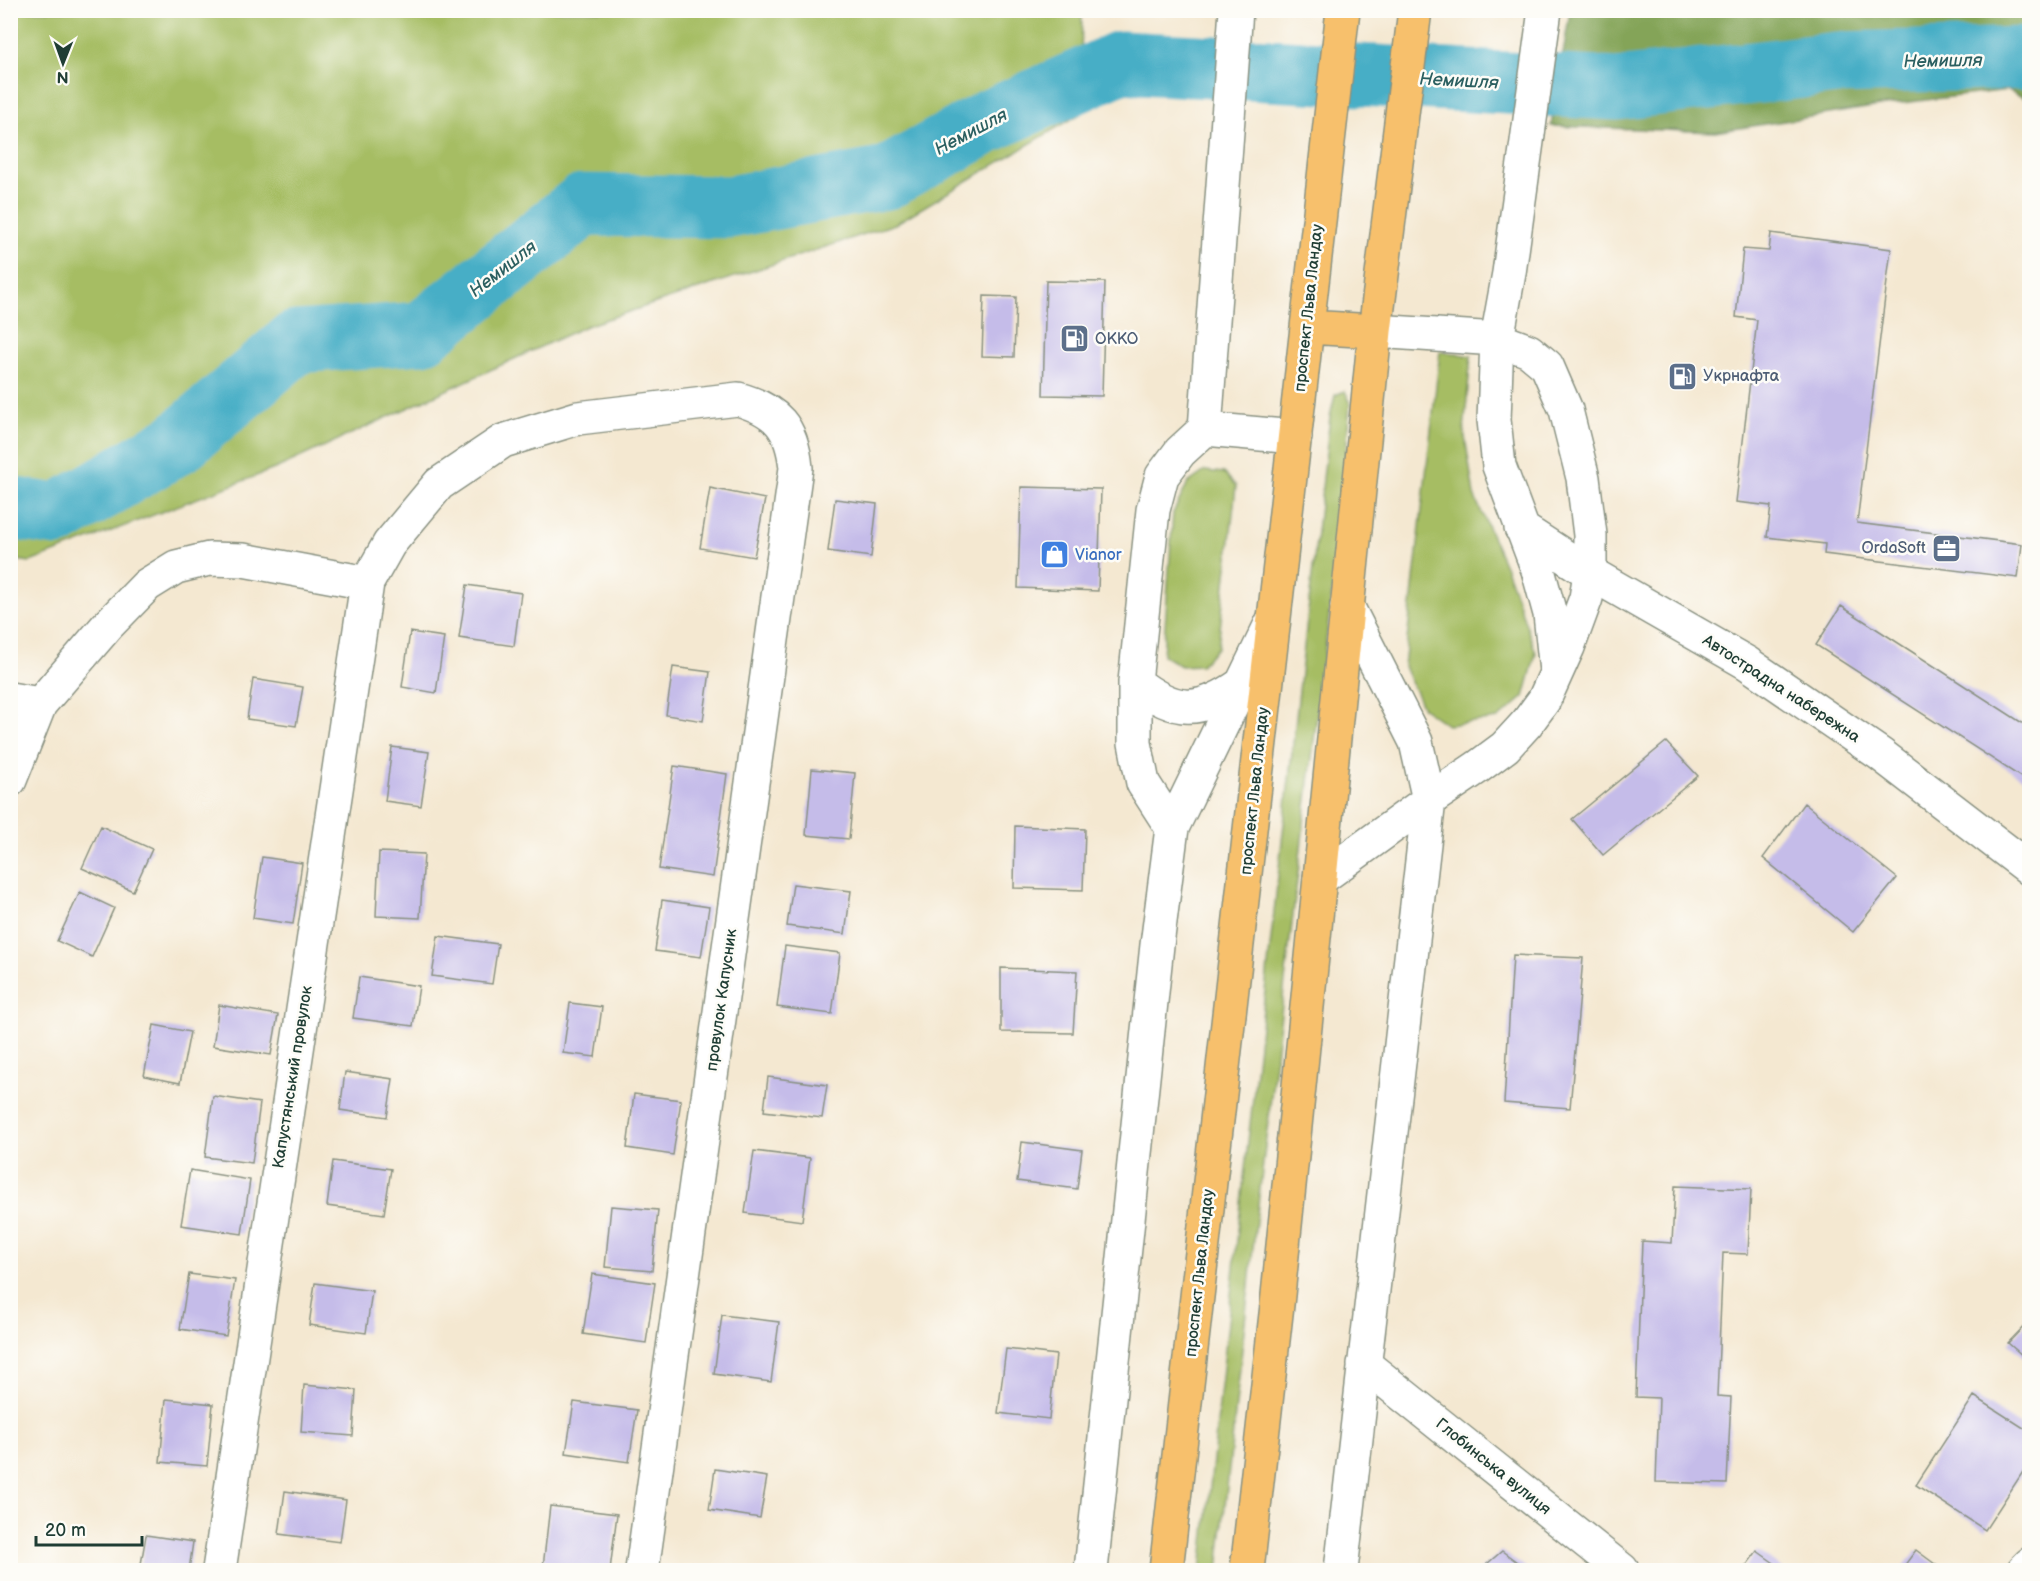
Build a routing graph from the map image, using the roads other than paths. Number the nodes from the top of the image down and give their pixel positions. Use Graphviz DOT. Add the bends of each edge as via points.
graph roads {
  1 [pos="1236,10"];
  2 [pos="1343,10"];
  3 [pos="1415,10"];
  4 [pos="1544,21"];
  5 [pos="1307,327"];
  6 [pos="1375,331"];
  7 [pos="1497,339"];
  8 [pos="1205,429"];
  9 [pos="1295,437"];
  10 [pos="1521,528"];
  11 [pos="1590,573"];
  12 [pos="367,583"];
  13 [pos="1347,606"];
  14 [pos="1274,618"];
  15 [pos="1556,673"];
  16 [pos="1135,682"];
  17 [pos="1242,684"];
  18 [pos="25,702"];
  19 [pos="10,780"];
  20 [pos="1429,800"];
  21 [pos="1172,828"];
  22 [pos="2030,869"];
  23 [pos="1320,879"];
  24 [pos="1364,1364"];
  25 [pos="2030,1564"];
  26 [pos="219,1570"];
  27 [pos="642,1570"];
  28 [pos="1091,1570"];
  29 [pos="1166,1570"];
  30 [pos="1247,1570"];
  31 [pos="1341,1570"];
  32 [pos="1622,1570"];
  33 [pos="2024,1570"];
  1 -- 8 [label="street"];
  2 -- 5 [label="main road, проспект Льва Ландау"];
  3 -- 6 [label="main road"];
  4 -- 7 [label="street"];
  5 -- 6 [label="main road"];
  5 -- 9 [label="main road, проспект Льва Ландау"];
  6 -- 7 [label="street"];
  6 -- 13 [label="main road"];
  7 -- 10 [label="street" via="1494,420 1499,466"];
  7 -- 11 [label="street" via="1529,351 1547,366 1566,410 1583,478"];
  8 -- 9 [label="street"];
  8 -- 16 [label="street" via="1162,476 1153,510"];
  9 -- 14 [label="main road, проспект Льва Ландау"];
  10 -- 11 [label="street, Автострадна набережна"];
  10 -- 15 [label="street" via="1550,614"];
  11 -- 15 [label="street" via="1578,623"];
  11 -- 22 [label="street, Автострадна набережна" via="1747,663 1880,754"];
  12 -- 18 [label="street" via="243,560 209,558 176,567 147,585"];
  12 -- 26 [label="street, Капустянський провулок"];
  12 -- 27 [label="street, провулок Капусник" via="389,544 439,484 503,441 578,418 738,399 774,415 794,449 796,468"];
  13 -- 20 [label="street" via="1416,742"];
  13 -- 23 [label="main road"];
  14 -- 17 [label="street"];
  14 -- 29 [label="main road, проспект Льва Ландау"];
  15 -- 20 [label="street" via="1544,699 1505,747"];
  16 -- 17 [label="street" via="1154,697 1190,706 1224,697"];
  16 -- 21 [label="street" via="1135,743 1143,783"];
  17 -- 21 [label="street"];
  18 -- 19 [label="street"];
  20 -- 23 [label="street"];
  20 -- 24 [label="street"];
  21 -- 28 [label="street"];
  23 -- 30 [label="main road"];
  24 -- 31 [label="street"];
  24 -- 32 [label="street, Глобинська вулиця"];
  25 -- 33 [label="street"];
}
